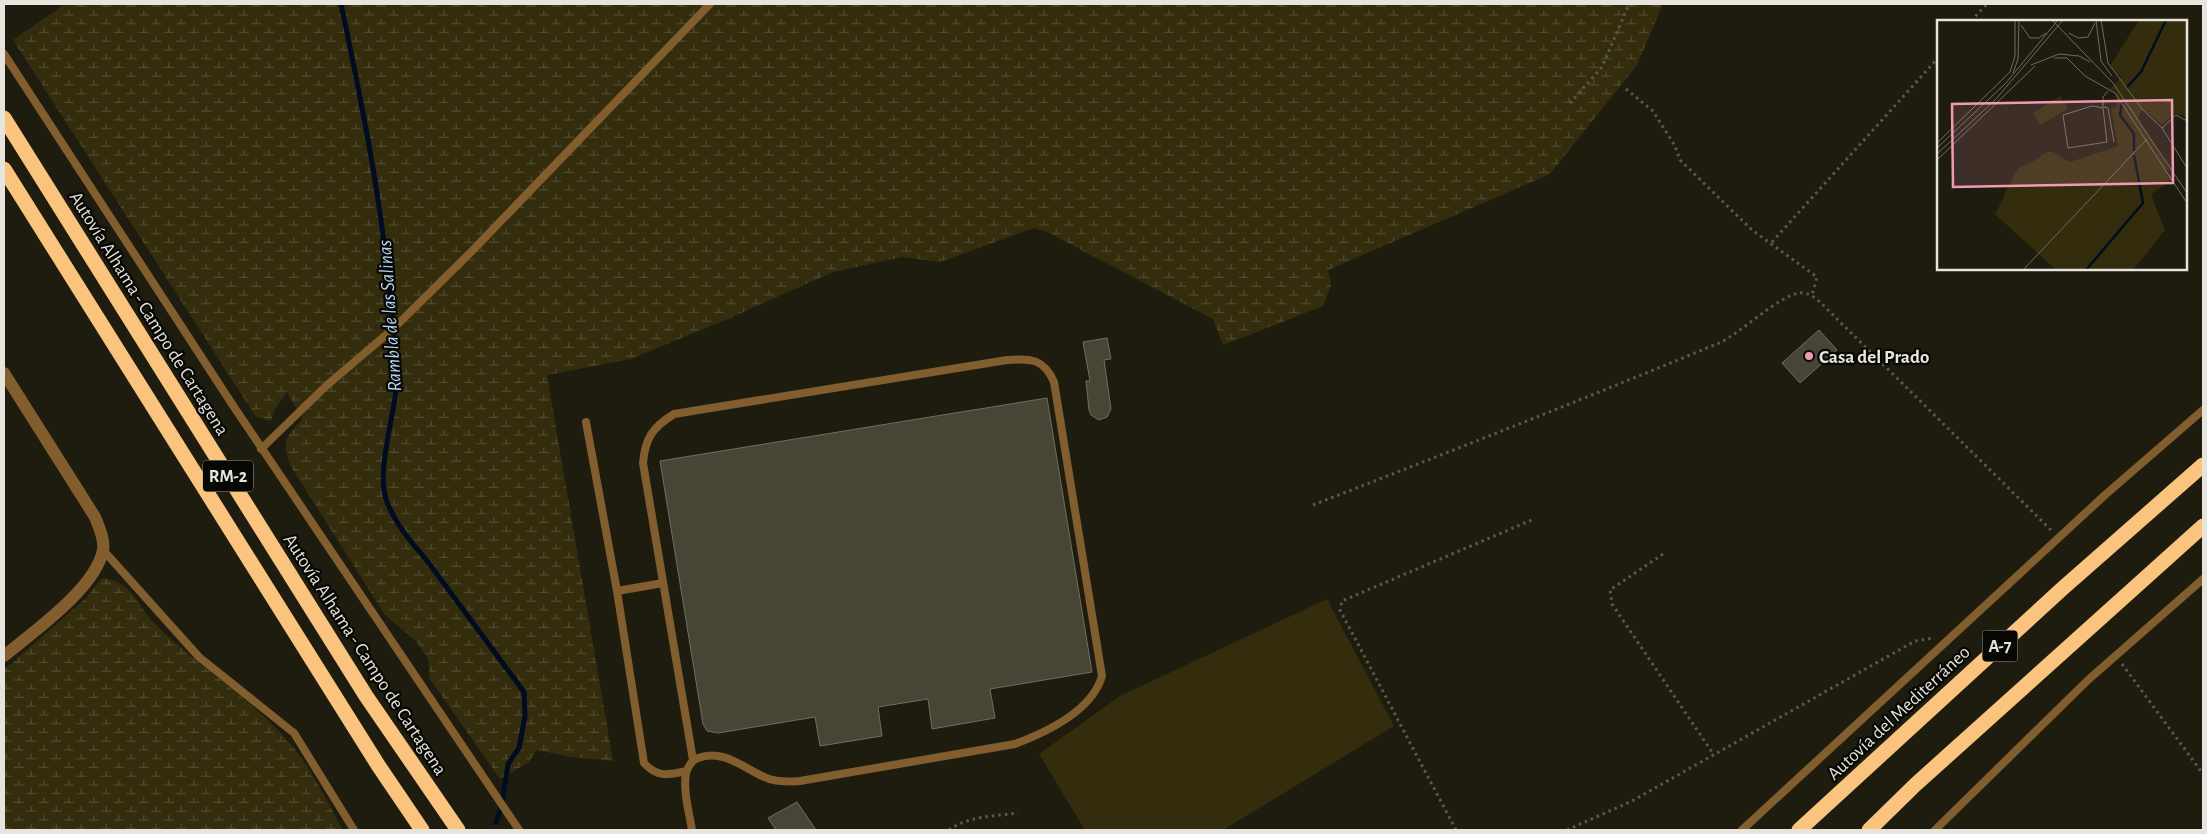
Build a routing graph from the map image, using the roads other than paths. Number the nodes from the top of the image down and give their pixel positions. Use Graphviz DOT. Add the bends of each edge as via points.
graph roads {
  1 [pos="710,4"];
  2 [pos="4,54"];
  3 [pos="4,118"];
  4 [pos="4,169"];
  5 [pos="4,373"];
  6 [pos="2203,410"];
  7 [pos="586,422"];
  8 [pos="261,449"];
  9 [pos="2203,465"];
  10 [pos="2203,526"];
  11 [pos="103,550"];
  12 [pos="2203,579"];
  13 [pos="663,583"];
  14 [pos="617,591"];
  15 [pos="4,656"];
  16 [pos="693,760"];
  17 [pos="686,771"];
  18 [pos="354,830"];
  19 [pos="422,830"];
  20 [pos="458,830"];
  21 [pos="519,830"];
  22 [pos="692,830"];
  23 [pos="1742,830"];
  24 [pos="1799,830"];
  25 [pos="1868,830"];
  26 [pos="1935,830"];
  1 -- 8 [label="lane" via="393,329 326,386"];
  2 -- 8 [label="lane"];
  3 -- 20 [label="highway, Autovía Alhama - Campo de Cartagena / RM-2" via="366,696"];
  4 -- 19 [label="highway, RM-2" via="378,766"];
  5 -- 11 [label="street" via="95,517"];
  6 -- 23 [label="lane" via="2105,495"];
  7 -- 14 [label="lane"];
  8 -- 21 [label="lane"];
  9 -- 24 [label="highway, Autovía del Mediterráneo / A-7" via="2056,594"];
  10 -- 25 [label="highway, A-7"];
  11 -- 15 [label="street" via="81,591"];
  11 -- 18 [label="lane" via="199,657 294,734"];
  12 -- 26 [label="lane" via="2088,680"];
  13 -- 14 [label="lane"];
  13 -- 16 [label="lane"];
  13 -- 16 [label="lane" via="643,463 649,436 660,422 674,414 1007,360 1035,361 1048,368 1054,382 1102,676 1090,699 1040,734 998,747 800,782 771,780 727,757 715,755"];
  14 -- 17 [label="lane" via="644,763 660,775"];
  16 -- 17 [label="lane"];
  17 -- 22 [label="lane"];
}
